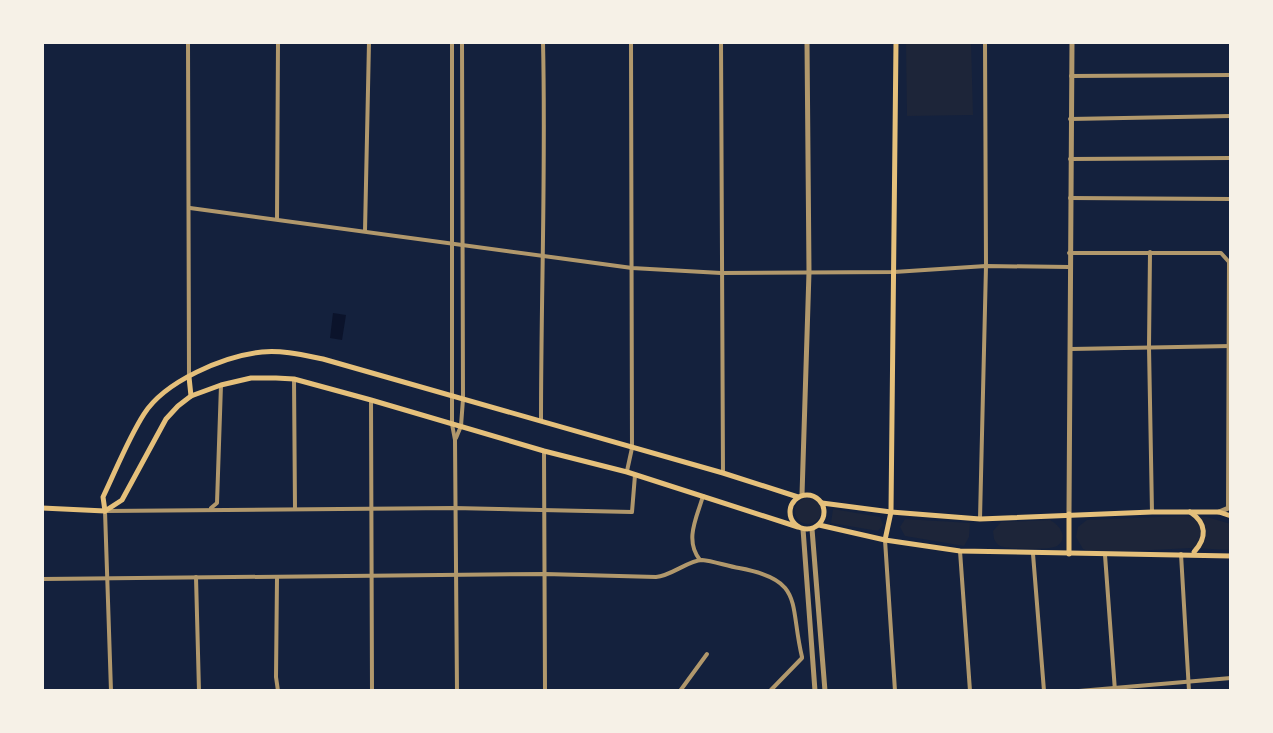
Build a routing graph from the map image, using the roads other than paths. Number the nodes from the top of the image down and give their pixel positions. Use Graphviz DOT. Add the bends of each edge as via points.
graph roads {
  1 [pos="188,42"];
  2 [pos="278,42"];
  3 [pos="369,42"];
  4 [pos="452,42"];
  5 [pos="462,42"];
  6 [pos="543,42"];
  7 [pos="631,42"];
  8 [pos="721,42"];
  9 [pos="807,42"];
  10 [pos="896,42"];
  11 [pos="985,42"];
  12 [pos="1072,42"];
  13 [pos="1231,75"];
  14 [pos="1071,76"];
  15 [pos="452,113"];
  16 [pos="462,113"];
  17 [pos="1231,116"];
  18 [pos="1070,119"];
  19 [pos="1231,158"];
  20 [pos="1070,159"];
  21 [pos="1070,198"];
  22 [pos="1231,199"];
  23 [pos="190,208"];
  24 [pos="277,219"];
  25 [pos="365,231"];
  26 [pos="452,243"];
  27 [pos="462,244"];
  28 [pos="1150,252"];
  29 [pos="1069,253"];
  30 [pos="541,254"];
  31 [pos="1228,257"];
  32 [pos="986,266"];
  33 [pos="1069,267"];
  34 [pos="632,268"];
  35 [pos="809,272"];
  36 [pos="894,272"];
  37 [pos="721,273"];
  38 [pos="1229,346"];
  39 [pos="1149,347"];
  40 [pos="1068,349"];
  41 [pos="189,376"];
  42 [pos="294,379"];
  43 [pos="221,385"];
  44 [pos="452,395"];
  45 [pos="191,396"];
  46 [pos="463,399"];
  47 [pos="371,400"];
  48 [pos="541,421"];
  49 [pos="452,424"];
  50 [pos="461,426"];
  51 [pos="455,440"];
  52 [pos="632,448"];
  53 [pos="544,451"];
  54 [pos="627,472"];
  55 [pos="723,473"];
  56 [pos="635,475"];
  57 [pos="703,496"];
  58 [pos="800,496"];
  59 [pos="822,503"];
  60 [pos="42,508"];
  61 [pos="454,508"];
  62 [pos="545,508"];
  63 [pos="1230,508"];
  64 [pos="209,509"];
  65 [pos="295,509"];
  66 [pos="372,509"];
  67 [pos="105,511"];
  68 [pos="891,512"];
  69 [pos="1152,512"];
  70 [pos="1190,512"];
  71 [pos="1219,512"];
  72 [pos="1069,514"];
  73 [pos="1231,516"];
  74 [pos="980,519"];
  75 [pos="819,525"];
  76 [pos="801,528"];
  77 [pos="812,529"];
  78 [pos="885,540"];
  79 [pos="960,551"];
  80 [pos="1181,553"];
  81 [pos="1194,553"];
  82 [pos="1033,554"];
  83 [pos="1069,554"];
  84 [pos="1105,555"];
  85 [pos="1231,556"];
  86 [pos="700,560"];
  87 [pos="545,574"];
  88 [pos="371,575"];
  89 [pos="456,575"];
  90 [pos="196,577"];
  91 [pos="277,577"];
  92 [pos="109,578"];
  93 [pos="42,579"];
  94 [pos="707,654"];
  95 [pos="802,657"];
  96 [pos="813,660"];
  97 [pos="1231,678"];
  98 [pos="1189,682"];
  99 [pos="1115,690"];
  100 [pos="111,691"];
  101 [pos="199,691"];
  102 [pos="278,691"];
  103 [pos="372,691"];
  104 [pos="457,691"];
  105 [pos="545,691"];
  106 [pos="680,691"];
  107 [pos="770,691"];
  108 [pos="815,691"];
  109 [pos="825,691"];
  110 [pos="895,691"];
  111 [pos="970,691"];
  112 [pos="1044,691"];
  113 [pos="1079,691"];
  114 [pos="1189,691"];
  1 -- 23 [label="street"];
  2 -- 24 [label="street"];
  3 -- 25 [label="street"];
  4 -- 15 [label="street"];
  5 -- 16 [label="street"];
  6 -- 30 [label="street"];
  7 -- 34 [label="street"];
  8 -- 37 [label="street"];
  9 -- 35 [label="street"];
  10 -- 36 [label="main road"];
  11 -- 32 [label="street"];
  12 -- 14 [label="street"];
  13 -- 14 [label="street"];
  14 -- 18 [label="street"];
  15 -- 16 [label="street"];
  15 -- 26 [label="street"];
  16 -- 27 [label="street"];
  17 -- 18 [label="street"];
  18 -- 20 [label="street"];
  19 -- 20 [label="street"];
  20 -- 21 [label="street"];
  21 -- 22 [label="street"];
  21 -- 29 [label="street"];
  23 -- 24 [label="street"];
  23 -- 41 [label="street"];
  24 -- 25 [label="street"];
  25 -- 26 [label="street"];
  26 -- 27 [label="street"];
  26 -- 44 [label="street"];
  27 -- 30 [label="street"];
  27 -- 46 [label="street"];
  28 -- 29 [label="street"];
  28 -- 31 [label="street"];
  28 -- 39 [label="street"];
  29 -- 33 [label="street"];
  30 -- 34 [label="street"];
  30 -- 48 [label="street"];
  31 -- 38 [label="street"];
  32 -- 33 [label="street"];
  32 -- 36 [label="street"];
  32 -- 74 [label="street"];
  33 -- 40 [label="street"];
  34 -- 37 [label="street"];
  34 -- 52 [label="street"];
  35 -- 36 [label="street"];
  35 -- 37 [label="street"];
  35 -- 58 [label="street"];
  36 -- 68 [label="main road"];
  37 -- 55 [label="street"];
  38 -- 39 [label="street"];
  38 -- 63 [label="street"];
  39 -- 40 [label="street"];
  39 -- 69 [label="street"];
  40 -- 72 [label="street"];
  41 -- 44 [label="main road" via="238,357 283,352"];
  41 -- 45 [label="main road"];
  41 -- 67 [label="main road" via="164,391 145,413 103,497"];
  42 -- 43 [label="main road" via="251,378"];
  42 -- 47 [label="main road"];
  42 -- 65 [label="street"];
  43 -- 45 [label="main road"];
  43 -- 64 [label="street" via="217,503"];
  44 -- 46 [label="main road"];
  44 -- 49 [label="street"];
  45 -- 67 [label="main road" via="166,419 122,500"];
  46 -- 48 [label="main road"];
  46 -- 50 [label="street"];
  47 -- 49 [label="main road"];
  47 -- 66 [label="street"];
  48 -- 52 [label="main road"];
  49 -- 50 [label="main road"];
  49 -- 51 [label="street"];
  50 -- 51 [label="street"];
  50 -- 53 [label="main road"];
  51 -- 61 [label="street"];
  52 -- 54 [label="street"];
  52 -- 55 [label="main road"];
  53 -- 54 [label="main road"];
  53 -- 62 [label="street"];
  54 -- 56 [label="main road"];
  55 -- 58 [label="main road"];
  56 -- 57 [label="main road"];
  56 -- 62 [label="street" via="632,512"];
  57 -- 76 [label="main road"];
  57 -- 86 [label="street" via="691,536"];
  58 -- 59 [label="main road" via="813,495"];
  58 -- 76 [label="main road" via="790,513"];
  59 -- 68 [label="main road"];
  59 -- 75 [label="main road" via="825,514"];
  60 -- 67 [label="main road"];
  61 -- 62 [label="street"];
  61 -- 66 [label="street"];
  61 -- 89 [label="street"];
  62 -- 87 [label="street"];
  63 -- 71 [label="street"];
  64 -- 65 [label="street"];
  64 -- 67 [label="street"];
  65 -- 66 [label="street"];
  66 -- 88 [label="street"];
  67 -- 92 [label="street"];
  68 -- 74 [label="main road"];
  68 -- 78 [label="main road"];
  69 -- 70 [label="main road"];
  69 -- 72 [label="main road"];
  70 -- 71 [label="main road"];
  70 -- 81 [label="main road" via="1204,531"];
  71 -- 73 [label="main road"];
  72 -- 74 [label="main road"];
  72 -- 83 [label="main road"];
  75 -- 77 [label="main road"];
  75 -- 78 [label="main road"];
  76 -- 77 [label="main road"];
  76 -- 96 [label="street"];
  77 -- 109 [label="street"];
  78 -- 79 [label="main road"];
  78 -- 110 [label="street"];
  79 -- 82 [label="main road"];
  79 -- 111 [label="street"];
  80 -- 81 [label="main road"];
  80 -- 84 [label="main road"];
  80 -- 98 [label="street"];
  81 -- 85 [label="main road"];
  82 -- 83 [label="main road"];
  82 -- 112 [label="street"];
  83 -- 84 [label="main road"];
  84 -- 99 [label="street"];
  86 -- 87 [label="street" via="665,576"];
  86 -- 95 [label="street" via="782,582 793,605"];
  87 -- 89 [label="street"];
  87 -- 105 [label="street"];
  88 -- 89 [label="street"];
  88 -- 91 [label="street"];
  88 -- 103 [label="street"];
  89 -- 104 [label="street"];
  90 -- 91 [label="street"];
  90 -- 92 [label="street"];
  90 -- 101 [label="street"];
  91 -- 102 [label="street"];
  92 -- 93 [label="street"];
  92 -- 100 [label="street"];
  94 -- 106 [label="street"];
  95 -- 96 [label="street"];
  95 -- 107 [label="street"];
  96 -- 108 [label="street"];
  97 -- 98 [label="street"];
  98 -- 99 [label="street"];
  98 -- 114 [label="street"];
  99 -- 113 [label="street"];
}
